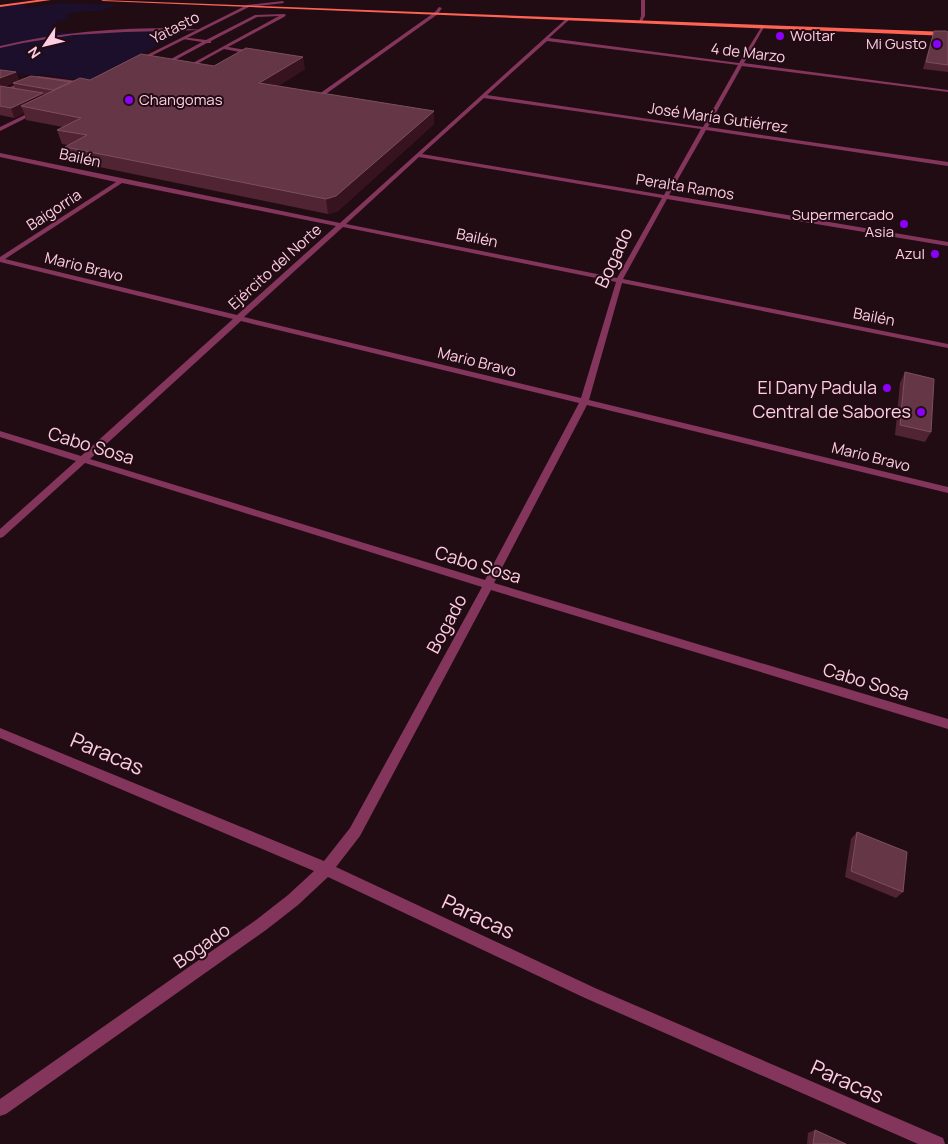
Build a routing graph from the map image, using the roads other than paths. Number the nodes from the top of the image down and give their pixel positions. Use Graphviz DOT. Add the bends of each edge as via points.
graph roads {
  1 [pos="48,0"];
  2 [pos="103,0"];
  3 [pos="225,0"];
  4 [pos="643,0"];
  5 [pos="284,1"];
  6 [pos="0,6"];
  7 [pos="248,6"];
  8 [pos="278,7"];
  9 [pos="288,7"];
  10 [pos="439,10"];
  11 [pos="284,15"];
  12 [pos="568,19"];
  13 [pos="642,19"];
  14 [pos="762,27"];
  15 [pos="948,29"];
  16 [pos="200,30"];
  17 [pos="948,34"];
  18 [pos="183,38"];
  19 [pos="545,40"];
  20 [pos="208,42"];
  21 [pos="215,43"];
  22 [pos="226,45"];
  23 [pos="0,47"];
  24 [pos="232,58"];
  25 [pos="133,63"];
  26 [pos="740,64"];
  27 [pos="162,65"];
  28 [pos="183,69"];
  29 [pos="83,88"];
  30 [pos="1,91"];
  31 [pos="948,91"];
  32 [pos="12,93"];
  33 [pos="484,96"];
  34 [pos="314,100"];
  35 [pos="41,109"];
  36 [pos="0,129"];
  37 [pos="705,129"];
  38 [pos="0,155"];
  39 [pos="418,156"];
  40 [pos="948,164"];
  41 [pos="121,181"];
  42 [pos="665,197"];
  43 [pos="343,224"];
  44 [pos="948,244"];
  45 [pos="0,260"];
  46 [pos="619,281"];
  47 [pos="239,319"];
  48 [pos="948,346"];
  49 [pos="584,402"];
  50 [pos="0,434"];
  51 [pos="83,460"];
  52 [pos="948,490"];
  53 [pos="0,535"];
  54 [pos="488,586"];
  55 [pos="948,724"];
  56 [pos="0,733"];
  57 [pos="326,868"];
  58 [pos="0,1108"];
  59 [pos="937,1144"];
  1 -- 6 [label="main road"];
  2 -- 7 [label="main road"];
  3 -- 5 [label="main road"];
  4 -- 13 [label="street"];
  5 -- 7 [label="street, Yatasto"];
  5 -- 8 [label="street"];
  5 -- 10 [label="main road"];
  7 -- 8 [label="main road"];
  7 -- 16 [label="street, Yatasto"];
  8 -- 9 [label="main road"];
  9 -- 10 [label="main road"];
  9 -- 11 [label="street"];
  10 -- 12 [label="main road"];
  10 -- 13 [label="main road"];
  10 -- 34 [label="street"];
  11 -- 20 [label="street" via="259,15"];
  11 -- 22 [label="street"];
  12 -- 13 [label="main road"];
  12 -- 19 [label="street, Ejército del Norte"];
  13 -- 14 [label="main road"];
  13 -- 15 [label="main road"];
  14 -- 17 [label="main road"];
  14 -- 26 [label="street, Bogado"];
  16 -- 18 [label="street, Yatasto"];
  16 -- 23 [label="street" via="88,34"];
  18 -- 20 [label="street"];
  18 -- 25 [label="street, Yatasto"];
  19 -- 26 [label="street, 4 de Marzo"];
  19 -- 33 [label="street, Ejército del Norte"];
  20 -- 21 [label="street"];
  20 -- 27 [label="street"];
  22 -- 24 [label="street" via="244,51"];
  22 -- 28 [label="street"];
  26 -- 31 [label="street, 4 de Marzo"];
  26 -- 37 [label="street, Bogado"];
  29 -- 30 [label="street" via="92,84 38,77"];
  30 -- 32 [label="street"];
  33 -- 37 [label="street, José María Gutiérrez"];
  33 -- 39 [label="street, Ejército del Norte"];
  35 -- 36 [label="street"];
  37 -- 40 [label="street, José María Gutiérrez"];
  37 -- 42 [label="street, Bogado"];
  38 -- 41 [label="street, Bailén"];
  39 -- 42 [label="street, Peralta Ramos"];
  39 -- 43 [label="street, Ejército del Norte"];
  41 -- 43 [label="street, Bailén"];
  41 -- 45 [label="street, Baigorria"];
  42 -- 44 [label="street, Peralta Ramos"];
  42 -- 46 [label="street, Bogado"];
  43 -- 46 [label="street, Bailén"];
  43 -- 47 [label="street, Ejército del Norte"];
  45 -- 47 [label="street, Mario Bravo"];
  46 -- 48 [label="street, Bailén"];
  46 -- 49 [label="street, Bogado"];
  47 -- 49 [label="street, Mario Bravo"];
  47 -- 51 [label="street, Ejército del Norte"];
  49 -- 52 [label="street, Mario Bravo"];
  49 -- 54 [label="street, Bogado"];
  50 -- 51 [label="street, Cabo Sosa"];
  51 -- 53 [label="street, Ejército del Norte"];
  51 -- 54 [label="street, Cabo Sosa"];
  54 -- 55 [label="street, Cabo Sosa"];
  54 -- 57 [label="street, Bogado" via="355,832"];
  56 -- 57 [label="street, Paracas"];
  57 -- 58 [label="street, Bogado" via="262,925"];
  57 -- 59 [label="street, Paracas" via="590,993"];
}
